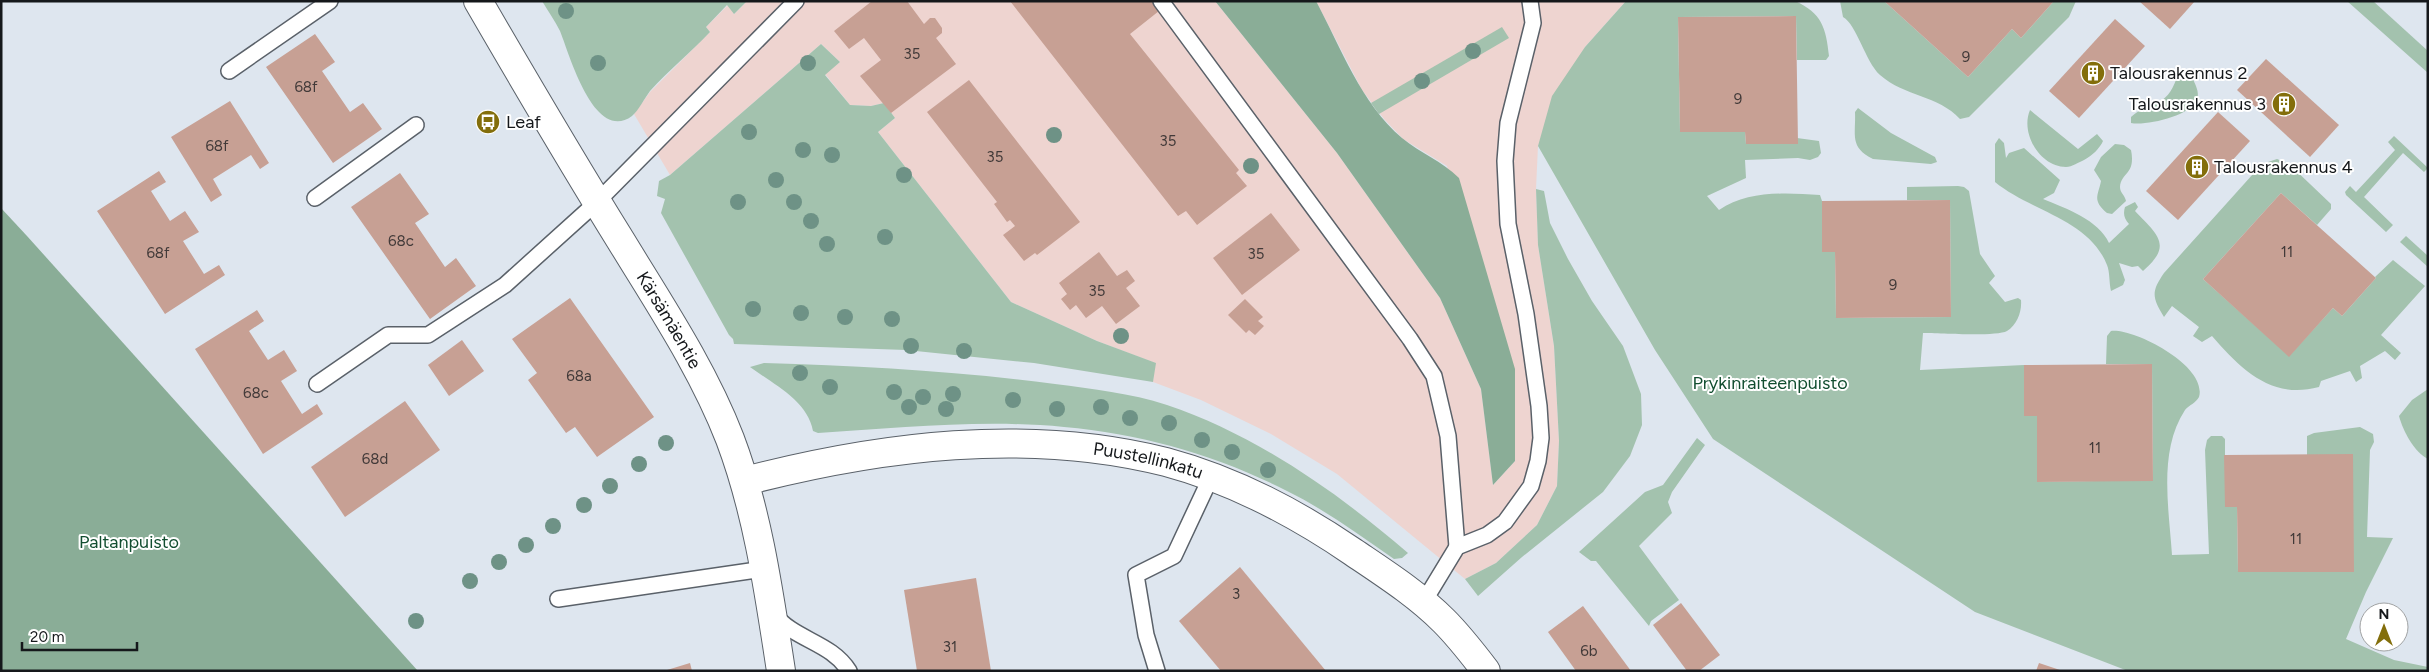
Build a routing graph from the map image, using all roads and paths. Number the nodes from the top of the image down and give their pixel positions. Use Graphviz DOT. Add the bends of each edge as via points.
graph roads {
  1 [pos="330,1"];
  2 [pos="478,1"];
  3 [pos="796,1"];
  4 [pos="1161,1"];
  5 [pos="1530,1"];
  6 [pos="229,70"];
  7 [pos="416,124"];
  8 [pos="315,198"];
  9 [pos="597,202"];
  10 [pos="317,384"];
  11 [pos="1211,477"];
  12 [pos="745,481"];
  13 [pos="1457,547"];
  14 [pos="764,569"];
  15 [pos="558,599"];
  16 [pos="1423,603"];
  17 [pos="771,610"];
  18 [pos="782,671"];
  19 [pos="849,671"];
  20 [pos="1157,671"];
  21 [pos="1486,671"];
  1 -- 6 [label="lane"];
  2 -- 9 [label="street, Kärsämäentie"];
  3 -- 9 [label="lane"];
  4 -- 13 [label="lane" via="1410,338 1434,376 1448,436"];
  5 -- 13 [label="lane" via="1533,23 1508,123 1505,161 1508,224 1533,358 1541,438 1531,486 1521,502 1505,522 1487,535"];
  7 -- 8 [label="lane"];
  9 -- 10 [label="lane" via="490,295 428,335 388,335"];
  9 -- 12 [label="street, Kärsämäentie" via="694,361 730,438"];
  11 -- 12 [label="street, Puustellinkatu" via="1166,462 1088,448 982,444 927,447 812,464"];
  11 -- 16 [label="street, Puustellinkatu" via="1272,502 1320,529"];
  11 -- 20 [label="lane" via="1174,556 1136,575 1146,635"];
  12 -- 14 [label="street, Kärsämäentie"];
  13 -- 16 [label="lane"];
  14 -- 15 [label="lane"];
  14 -- 17 [label="street, Kärsämäentie"];
  16 -- 21 [label="street, Puustellinkatu" via="1445,621"];
  17 -- 18 [label="street, Kärsämäentie"];
  17 -- 19 [label="lane" via="790,629 832,652"];
}
